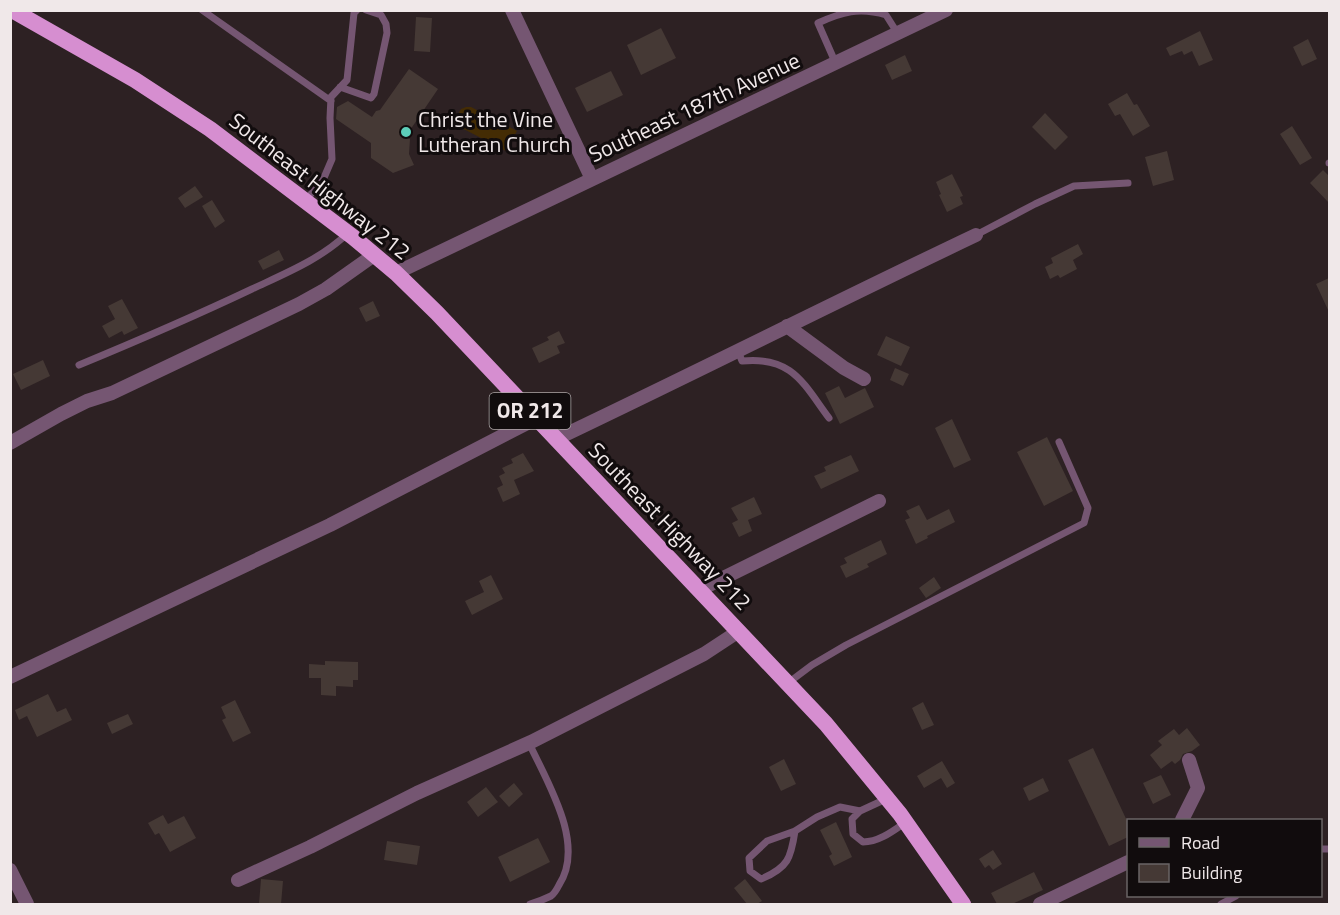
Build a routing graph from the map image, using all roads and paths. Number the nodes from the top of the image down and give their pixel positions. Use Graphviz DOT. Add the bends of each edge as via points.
graph roads {
  1 [pos="12,10"];
  2 [pos="202,10"];
  3 [pos="357,10"];
  4 [pos="366,10"];
  5 [pos="512,10"];
  6 [pos="946,10"];
  7 [pos="898,34"];
  8 [pos="836,64"];
  9 [pos="340,87"];
  10 [pos="331,101"];
  11 [pos="592,179"];
  12 [pos="1128,183"];
  13 [pos="305,201"];
  14 [pos="348,233"];
  15 [pos="976,235"];
  16 [pos="374,255"];
  17 [pos="396,273"];
  18 [pos="787,326"];
  19 [pos="738,351"];
  20 [pos="79,365"];
  21 [pos="864,379"];
  22 [pos="537,418"];
  23 [pos="829,418"];
  24 [pos="556,439"];
  25 [pos="1059,442"];
  26 [pos="10,443"];
  27 [pos="879,501"];
  28 [pos="699,590"];
  29 [pos="739,631"];
  30 [pos="10,677"];
  31 [pos="788,683"];
  32 [pos="529,743"];
  33 [pos="1189,760"];
  34 [pos="888,798"];
  35 [pos="860,811"];
  36 [pos="1182,819"];
  37 [pos="906,822"];
  38 [pos="795,831"];
  39 [pos="1127,862"];
  40 [pos="10,870"];
  41 [pos="238,880"];
  42 [pos="27,904"];
  43 [pos="530,904"];
  44 [pos="963,904"];
  45 [pos="1040,904"];
  1 -- 13 [label="highway, Southeast Highway 212 / OR 212" via="189,114"];
  2 -- 10 [label="lane"];
  3 -- 9 [label="lane" via="347,80"];
  4 -- 9 [label="lane" via="381,15 387,33 374,94 371,98"];
  5 -- 11 [label="street"];
  6 -- 7 [label="street, Southeast 187th Avenue"];
  7 -- 8 [label="street, Southeast 187th Avenue"];
  7 -- 8 [label="lane" via="886,15 875,12 840,13 818,23"];
  8 -- 11 [label="street, Southeast 187th Avenue"];
  9 -- 10 [label="lane"];
  10 -- 13 [label="lane" via="332,159 323,180"];
  11 -- 17 [label="street, Southeast 187th Avenue"];
  12 -- 15 [label="lane" via="1074,186"];
  13 -- 14 [label="highway, Southeast Highway 212 / OR 212"];
  14 -- 16 [label="highway, Southeast Highway 212 / OR 212"];
  14 -- 20 [label="lane" via="311,261 194,317"];
  15 -- 18 [label="street"];
  16 -- 17 [label="highway, Southeast Highway 212 / OR 212"];
  16 -- 26 [label="street" via="299,304 112,393 87,401"];
  17 -- 22 [label="highway, Southeast Highway 212 / OR 212"];
  18 -- 19 [label="street"];
  18 -- 21 [label="street"];
  19 -- 23 [label="lane" via="742,361 771,362 785,367"];
  19 -- 24 [label="street"];
  22 -- 24 [label="highway, Southeast Highway 212 / OR 212"];
  22 -- 30 [label="street" via="330,525"];
  24 -- 28 [label="highway, Southeast Highway 212 / OR 212"];
  25 -- 31 [label="lane" via="1088,508 1084,523 846,645"];
  27 -- 28 [label="street"];
  28 -- 29 [label="highway, Southeast Highway 212 / OR 212"];
  29 -- 31 [label="highway, Southeast Highway 212 / OR 212"];
  29 -- 32 [label="street" via="704,654"];
  31 -- 34 [label="highway, Southeast Highway 212 / OR 212"];
  32 -- 41 [label="street"];
  32 -- 43 [label="lane" via="551,790 570,853 569,867 553,895"];
  33 -- 36 [label="street" via="1198,788"];
  34 -- 35 [label="lane"];
  34 -- 37 [label="highway, Southeast Highway 212 / OR 212"];
  35 -- 37 [label="lane" via="852,819 854,834 863,842 886,836"];
  35 -- 38 [label="lane" via="840,807"];
  37 -- 44 [label="highway, Southeast Highway 212 / OR 212"];
  38 -- 38 [label="lane" via="767,842 749,858 750,871 761,879 778,872 792,852"];
  39 -- 45 [label="street"];
  40 -- 42 [label="street"];
}
